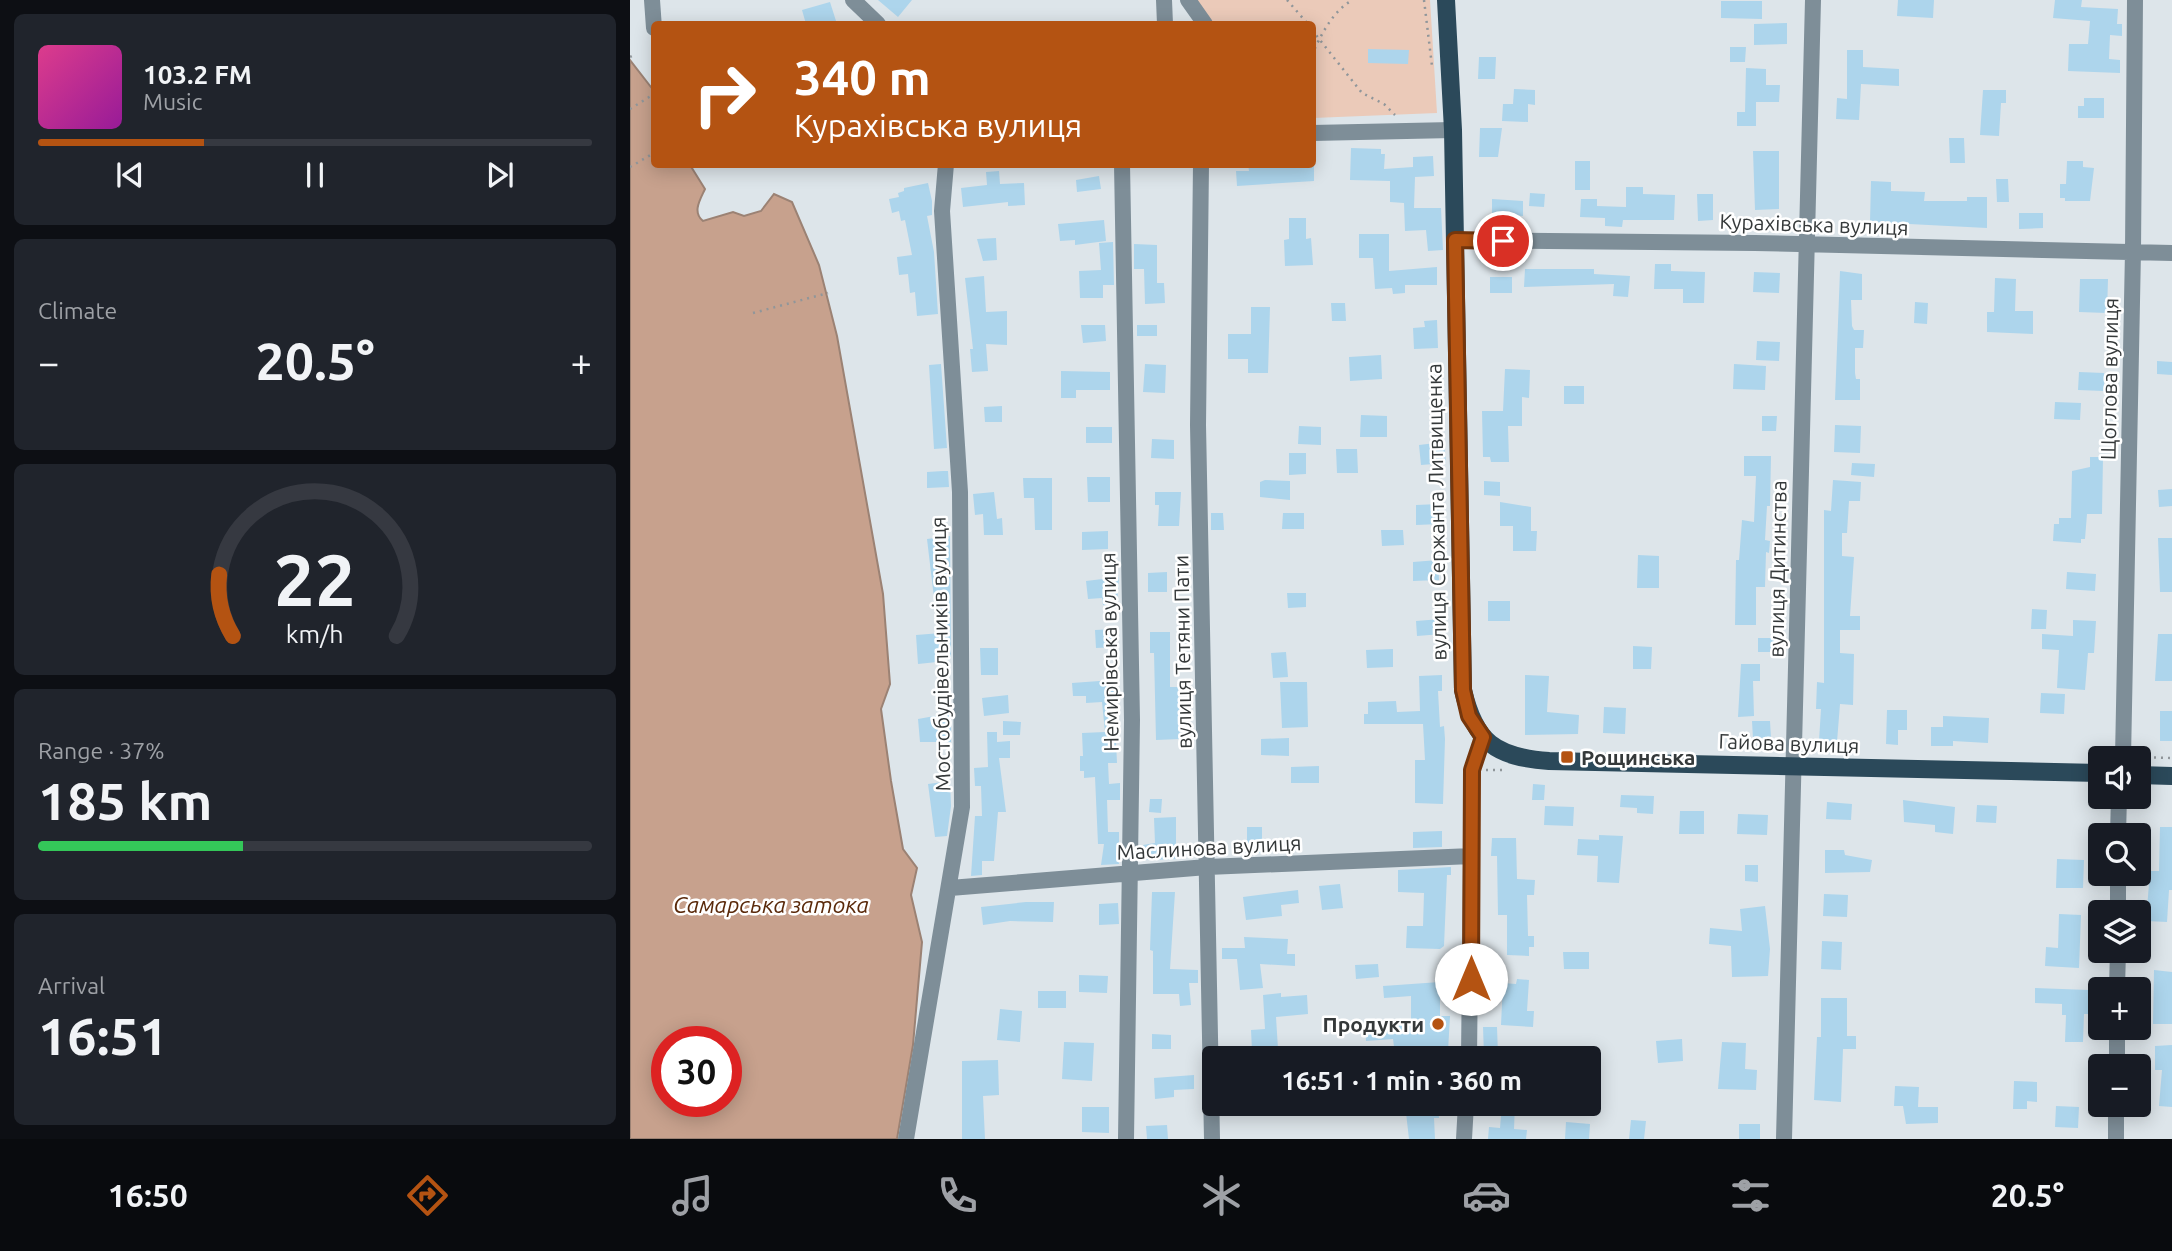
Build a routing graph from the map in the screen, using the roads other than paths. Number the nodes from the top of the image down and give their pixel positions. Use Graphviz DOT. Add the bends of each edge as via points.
graph roads {
  1 [pos="652,0"];
  2 [pos="853,0"];
  3 [pos="1164,0"];
  4 [pos="1188,0"];
  5 [pos="1446,0"];
  6 [pos="1813,0"];
  7 [pos="2135,0"];
  8 [pos="654,21"];
  9 [pos="875,21"];
  10 [pos="1165,21"];
  11 [pos="1203,21"];
  12 [pos="1453,130"];
  13 [pos="1316,133"];
  14 [pos="946,168"];
  15 [pos="1122,168"];
  16 [pos="1201,168"];
  17 [pos="1455,240"];
  18 [pos="1805,246"];
  19 [pos="2133,251"];
  20 [pos="2172,253"];
  21 [pos="1483,737"];
  22 [pos="2123,746"];
  23 [pos="1795,764"];
  24 [pos="2088,774"];
  25 [pos="2151,775"];
  26 [pos="2172,775"];
  27 [pos="1472,856"];
  28 [pos="1207,867"];
  29 [pos="1131,872"];
  30 [pos="950,888"];
  31 [pos="1469,1046"];
  32 [pos="1465,1116"];
  33 [pos="2116,1117"];
  34 [pos="906,1139"];
  35 [pos="1126,1139"];
  36 [pos="1212,1139"];
  37 [pos="1464,1139"];
  38 [pos="1784,1139"];
  39 [pos="2116,1139"];
  1 -- 8 [label="street"];
  2 -- 9 [label="street"];
  3 -- 10 [label="street"];
  4 -- 11 [label="street"];
  5 -- 12 [label="main road, вулиця Сержанта Литвищенка"];
  6 -- 18 [label="street, вулиця Дитинства"];
  7 -- 19 [label="street, Щоглова вулиця"];
  12 -- 13 [label="street"];
  12 -- 17 [label="main road, вулиця Сержанта Литвищенка"];
  14 -- 30 [label="street, Мостобудівельників вулиця" via="942,211 960,492 962,807"];
  15 -- 29 [label="street, Немирівська вулиця"];
  16 -- 28 [label="street, вулиця Тетяни Пати" via="1198,425"];
  17 -- 18 [label="street, Курахівська вулиця"];
  17 -- 21 [label="main road, вулиця Сержанта Литвищенка" via="1463,690 1469,716"];
  18 -- 19 [label="street, Курахівська вулиця"];
  18 -- 23 [label="street, вулиця Дитинства"];
  19 -- 20 [label="street, Курахівська вулиця"];
  19 -- 22 [label="street, Щоглова вулиця"];
  21 -- 23 [label="main road, Гайова вулиця" via="1494,748 1528,760"];
  21 -- 27 [label="street" via="1472,770"];
  23 -- 24 [label="main road, Гайова вулиця"];
  23 -- 38 [label="street, вулиця Дитинства"];
  25 -- 26 [label="main road"];
  27 -- 28 [label="street, Маслинова вулиця"];
  27 -- 31 [label="street"];
  28 -- 29 [label="street, Маслинова вулиця"];
  28 -- 36 [label="street, вулиця Тетяни Пати"];
  29 -- 30 [label="street, Маслинова вулиця"];
  29 -- 35 [label="street, Немирівська вулиця"];
  30 -- 34 [label="street, Мостобудівельників вулиця"];
  32 -- 37 [label="street"];
  33 -- 39 [label="street"];
}
